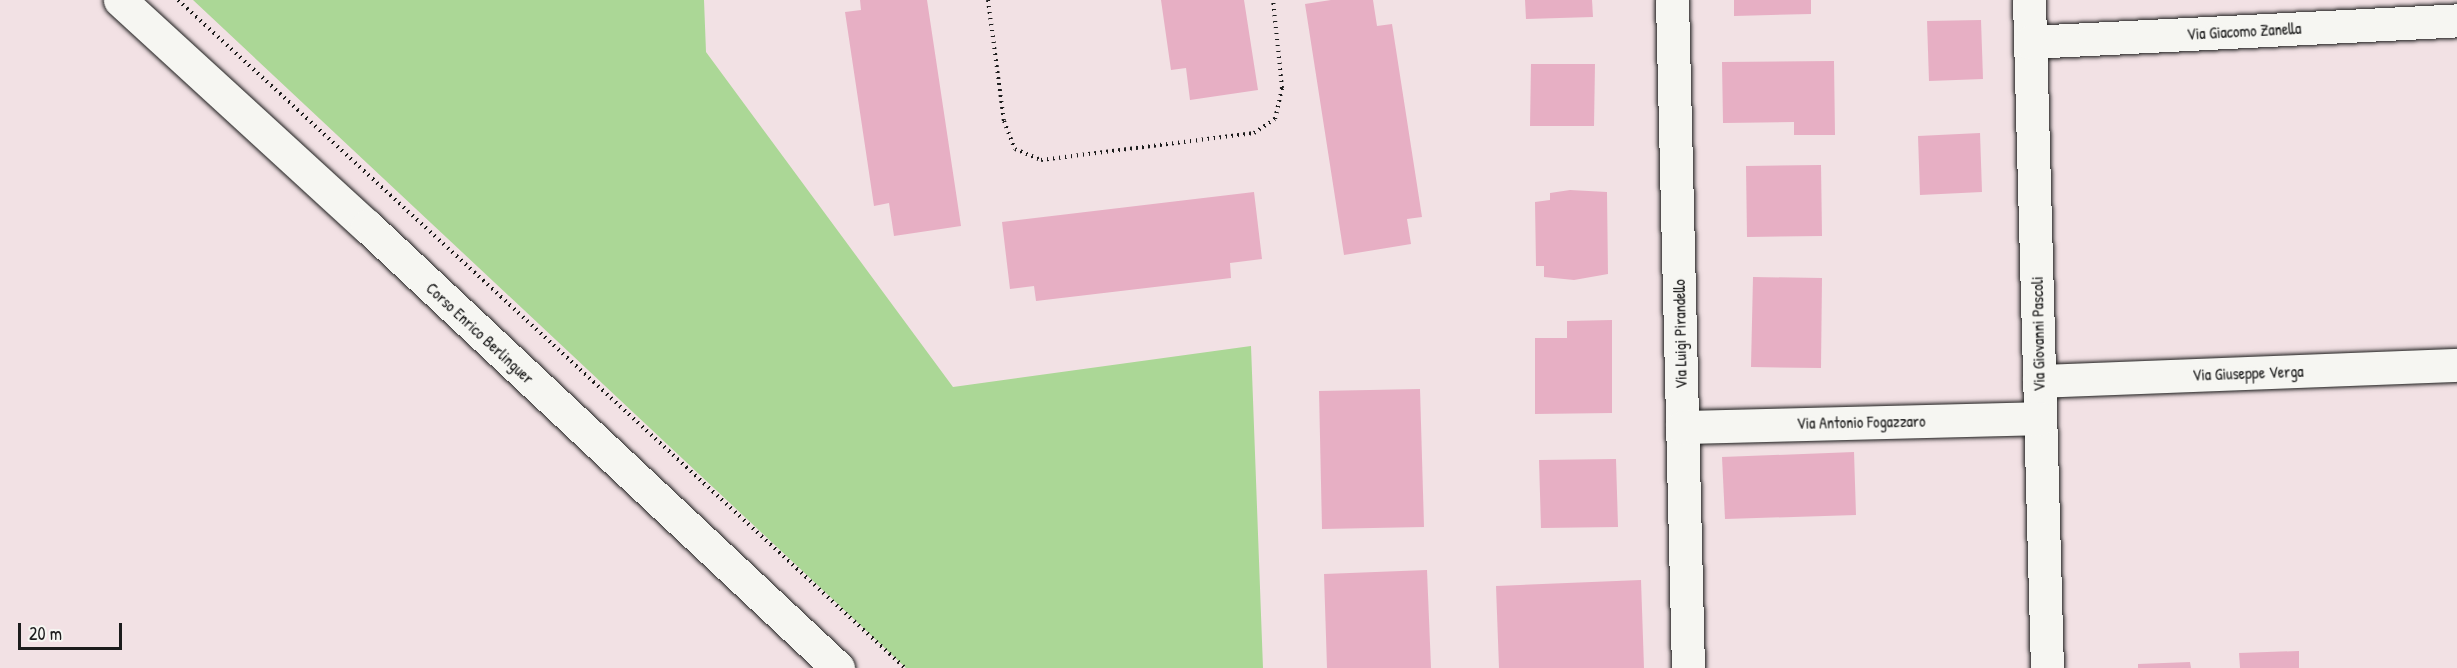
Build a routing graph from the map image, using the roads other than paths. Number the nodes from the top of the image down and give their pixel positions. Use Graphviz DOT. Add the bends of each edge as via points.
graph roads {
  1 [pos="120,0"];
  2 [pos="1672,0"];
  3 [pos="2029,0"];
  4 [pos="2457,20"];
  5 [pos="2030,42"];
  6 [pos="2457,365"];
  7 [pos="2039,381"];
  8 [pos="2040,418"];
  9 [pos="1682,427"];
  10 [pos="838,668"];
  11 [pos="1689,668"];
  12 [pos="2047,668"];
  1 -- 10 [label="street, Corso Enrico Berlinguer"];
  2 -- 9 [label="street, Via Luigi Pirandello"];
  3 -- 5 [label="street, Via Giovanni Pascoli"];
  4 -- 5 [label="street, Via Giacomo Zanella"];
  5 -- 7 [label="street, Via Giovanni Pascoli"];
  6 -- 7 [label="street, Via Giuseppe Verga"];
  7 -- 8 [label="street, Via Giovanni Pascoli"];
  8 -- 9 [label="street, Via Antonio Fogazzaro"];
  8 -- 12 [label="street, Via Giovanni Pascoli"];
  9 -- 11 [label="street, Via Luigi Pirandello"];
}
